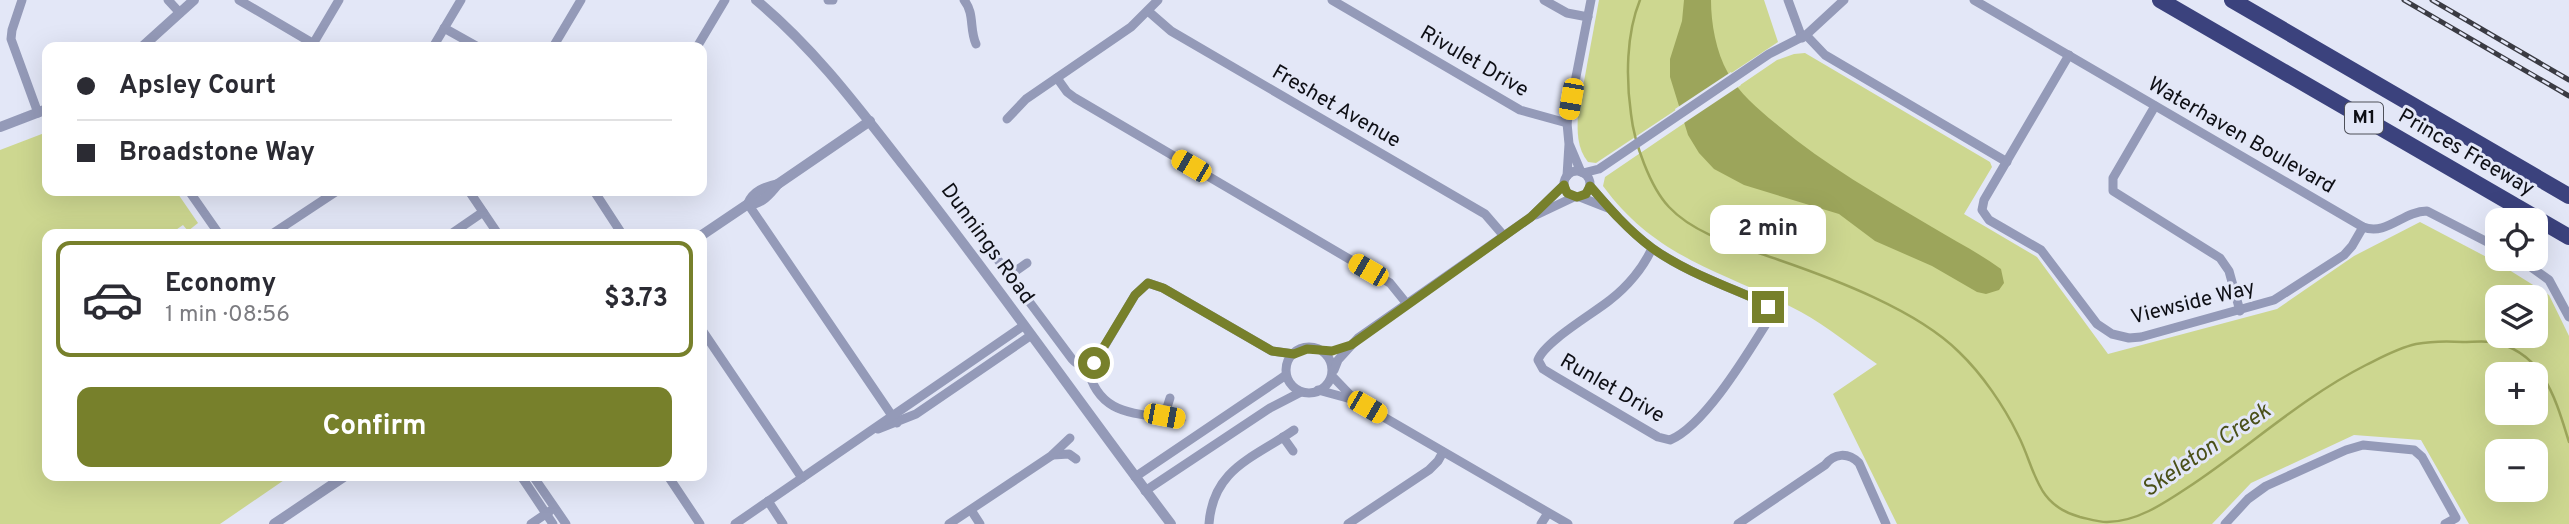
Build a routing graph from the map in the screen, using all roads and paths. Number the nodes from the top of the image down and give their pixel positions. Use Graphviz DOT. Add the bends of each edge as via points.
graph roads {
  1 [pos="22,0"];
  2 [pos="168,0"];
  3 [pos="194,0"];
  4 [pos="239,0"];
  5 [pos="340,0"];
  6 [pos="460,0"];
  7 [pos="581,0"];
  8 [pos="725,0"];
  9 [pos="758,0"];
  10 [pos="828,0"];
  11 [pos="833,0"];
  12 [pos="964,0"];
  13 [pos="1158,0"];
  14 [pos="1332,0"];
  15 [pos="1544,0"];
  16 [pos="1591,0"];
  17 [pos="1788,0"];
  18 [pos="1844,0"];
  19 [pos="1974,0"];
  20 [pos="2160,0"];
  21 [pos="2232,0"];
  22 [pos="1148,11"];
  23 [pos="180,13"];
  24 [pos="1588,17"];
  25 [pos="444,27"];
  26 [pos="1804,37"];
  27 [pos="148,42"];
  28 [pos="309,42"];
  29 [pos="318,42"];
  30 [pos="436,42"];
  31 [pos="470,42"];
  32 [pos="557,42"];
  33 [pos="700,42"];
  34 [pos="976,44"];
  35 [pos="2069,55"];
  36 [pos="1057,78"];
  37 [pos="2155,106"];
  38 [pos="42,109"];
  39 [pos="42,111"];
  40 [pos="1007,119"];
  41 [pos="870,121"];
  42 [pos="1567,122"];
  43 [pos="0,127"];
  44 [pos="1569,144"];
  45 [pos="2007,162"];
  46 [pos="1600,169"];
  47 [pos="1582,172"];
  48 [pos="1565,180"];
  49 [pos="1590,185"];
  50 [pos="192,196"];
  51 [pos="329,196"];
  52 [pos="472,196"];
  53 [pos="597,196"];
  54 [pos="2569,196"];
  55 [pos="1577,197"];
  56 [pos="748,204"];
  57 [pos="1609,209"];
  58 [pos="483,212"];
  59 [pos="1531,217"];
  60 [pos="2362,227"];
  61 [pos="216,229"];
  62 [pos="280,229"];
  63 [pos="458,229"];
  64 [pos="495,229"];
  65 [pos="619,229"];
  66 [pos="707,232"];
  67 [pos="1504,236"];
  68 [pos="2569,237"];
  69 [pos="2485,241"];
  70 [pos="1652,248"];
  71 [pos="998,260"];
  72 [pos="1027,263"];
  73 [pos="2537,271"];
  74 [pos="1010,275"];
  75 [pos="1407,304"];
  76 [pos="2239,311"];
  77 [pos="2569,317"];
  78 [pos="1027,331"];
  79 [pos="707,337"];
  80 [pos="1351,345"];
  81 [pos="1272,351"];
  82 [pos="1321,351"];
  83 [pos="1294,354"];
  84 [pos="1087,366"];
  85 [pos="1285,372"];
  86 [pos="1333,373"];
  87 [pos="1318,390"];
  88 [pos="1301,392"];
  89 [pos="1170,398"];
  90 [pos="1356,401"];
  91 [pos="1164,416"];
  92 [pos="894,419"];
  93 [pos="1181,420"];
  94 [pos="1294,430"];
  95 [pos="1283,437"];
  96 [pos="1070,438"];
  97 [pos="1293,451"];
  98 [pos="1443,452"];
  99 [pos="1051,456"];
  100 [pos="1076,459"];
  101 [pos="1135,477"];
  102 [pos="802,478"];
  103 [pos="338,481"];
  104 [pos="524,481"];
  105 [pos="536,481"];
  106 [pos="671,481"];
  107 [pos="1145,491"];
  108 [pos="768,502"];
  109 [pos="555,508"];
  110 [pos="971,510"];
  111 [pos="1548,513"];
  112 [pos="546,514"];
  113 [pos="2457,521"];
  114 [pos="274,524"];
  115 [pos="531,524"];
  116 [pos="553,524"];
  117 [pos="566,524"];
  118 [pos="700,524"];
  119 [pos="735,524"];
  120 [pos="783,524"];
  121 [pos="949,524"];
  122 [pos="980,524"];
  123 [pos="1171,524"];
  124 [pos="1209,524"];
  125 [pos="1348,524"];
  126 [pos="1541,524"];
  127 [pos="1568,524"];
  128 [pos="1738,524"];
  129 [pos="1886,524"];
  130 [pos="2225,524"];
  131 [pos="2445,524"];
  1 -- 38 [label="street" via="11,39"];
  2 -- 23 [label="street"];
  3 -- 23 [label="street"];
  4 -- 28 [label="street"];
  5 -- 29 [label="street"];
  6 -- 25 [label="street"];
  7 -- 32 [label="street"];
  8 -- 33 [label="street"];
  9 -- 41 [label="street, Dunnings Road" via="809,48"];
  10 -- 11 [label="street"];
  12 -- 34 [label="street" via="971,10"];
  13 -- 22 [label="street"];
  14 -- 42 [label="street, Rivulet Drive" via="1520,110"];
  15 -- 24 [label="street" via="1567,13"];
  16 -- 24 [label="street"];
  17 -- 26 [label="street"];
  18 -- 26 [label="street"];
  19 -- 35 [label="street, Waterhaven Boulevard"];
  20 -- 68 [label="highway, Princes Freeway / M1"];
  21 -- 54 [label="highway, Princes Freeway / M1"];
  22 -- 36 [label="street"];
  22 -- 67 [label="street, Freshet Avenue" via="1171,31 1485,214"];
  23 -- 27 [label="street"];
  24 -- 42 [label="street"];
  25 -- 30 [label="street"];
  25 -- 31 [label="street"];
  26 -- 45 [label="street" via="1825,55"];
  26 -- 46 [label="street" via="1753,65"];
  35 -- 37 [label="street, Waterhaven Boulevard"];
  35 -- 45 [label="street, Viewside Way"];
  36 -- 40 [label="street"];
  36 -- 75 [label="street" via="1075,98 1390,283"];
  37 -- 60 [label="street, Waterhaven Boulevard"];
  37 -- 76 [label="street" via="2113,178 2113,191 2220,258 2229,271"];
  39 -- 43 [label="street"];
  41 -- 56 [label="street" via="778,184 751,196"];
  41 -- 78 [label="street, Dunnings Road"];
  42 -- 44 [label="street"];
  44 -- 47 [label="street"];
  44 -- 48 [label="street"];
  45 -- 76 [label="street, Viewside Way" via="1984,200 1983,214 2041,250 2090,317 2105,330 2141,337"];
  46 -- 47 [label="street"];
  46 -- 49 [label="street"];
  47 -- 48 [label="street" via="1572,172"];
  47 -- 49 [label="street"];
  48 -- 55 [label="street" via="1566,192"];
  48 -- 59 [label="street"];
  49 -- 55 [label="street"];
  49 -- 57 [label="street"];
  50 -- 61 [label="street"];
  51 -- 62 [label="street"];
  52 -- 58 [label="street"];
  53 -- 65 [label="street"];
  55 -- 57 [label="street"];
  55 -- 59 [label="street"];
  56 -- 66 [label="street"];
  56 -- 92 [label="street"];
  57 -- 70 [label="street"];
  58 -- 63 [label="street"];
  58 -- 64 [label="street"];
  59 -- 67 [label="street"];
  60 -- 69 [label="street" via="2379,229 2427,211"];
  60 -- 76 [label="street, Viewside Way" via="2347,252 2298,286 2274,300"];
  67 -- 75 [label="street"];
  70 -- 70 [label="street, Runlet Drive" via="1612,299 1546,347 1538,359 1543,369 1667,440 1707,409 1766,324 1770,311 1760,301"];
  71 -- 74 [label="street"];
  72 -- 74 [label="street"];
  73 -- 77 [label="street" via="2550,280"];
  74 -- 84 [label="street" via="1072,359"];
  75 -- 80 [label="street"];
  78 -- 92 [label="street"];
  78 -- 101 [label="street, Dunnings Road"];
  79 -- 102 [label="street"];
  80 -- 82 [label="street"];
  80 -- 86 [label="street"];
  81 -- 83 [label="street"];
  81 -- 84 [label="street" via="1156,284 1145,284 1097,360"];
  81 -- 85 [label="street"];
  82 -- 83 [label="street"];
  82 -- 86 [label="street" via="1331,361"];
  83 -- 85 [label="street"];
  84 -- 91 [label="street" via="1093,387 1108,404"];
  85 -- 88 [label="street"];
  85 -- 101 [label="street"];
  86 -- 87 [label="street"];
  86 -- 90 [label="street"];
  87 -- 88 [label="street"];
  87 -- 90 [label="street"];
  88 -- 107 [label="street"];
  89 -- 91 [label="street"];
  90 -- 98 [label="street"];
  91 -- 93 [label="street"];
  92 -- 102 [label="street"];
  94 -- 95 [label="street"];
  95 -- 97 [label="street"];
  95 -- 124 [label="street" via="1226,476 1215,494"];
  96 -- 99 [label="street"];
  98 -- 111 [label="street"];
  98 -- 125 [label="street" via="1429,470"];
  99 -- 100 [label="street" via="1069,454"];
  99 -- 110 [label="street"];
  101 -- 107 [label="street, Dunnings Road"];
  102 -- 108 [label="street"];
  103 -- 114 [label="street"];
  104 -- 112 [label="street"];
  105 -- 109 [label="street"];
  106 -- 118 [label="street"];
  107 -- 123 [label="street, Dunnings Road"];
  108 -- 119 [label="street"];
  108 -- 120 [label="street"];
  109 -- 112 [label="street"];
  109 -- 117 [label="street"];
  110 -- 121 [label="street"];
  110 -- 122 [label="street"];
  111 -- 126 [label="street"];
  111 -- 127 [label="street"];
  112 -- 115 [label="street"];
  112 -- 116 [label="street"];
  113 -- 130 [label="street" via="2414,450 2363,445 2266,486"];
  113 -- 131 [label="street"];
  128 -- 129 [label="street" via="1835,456 1846,455 1859,463"];
}
